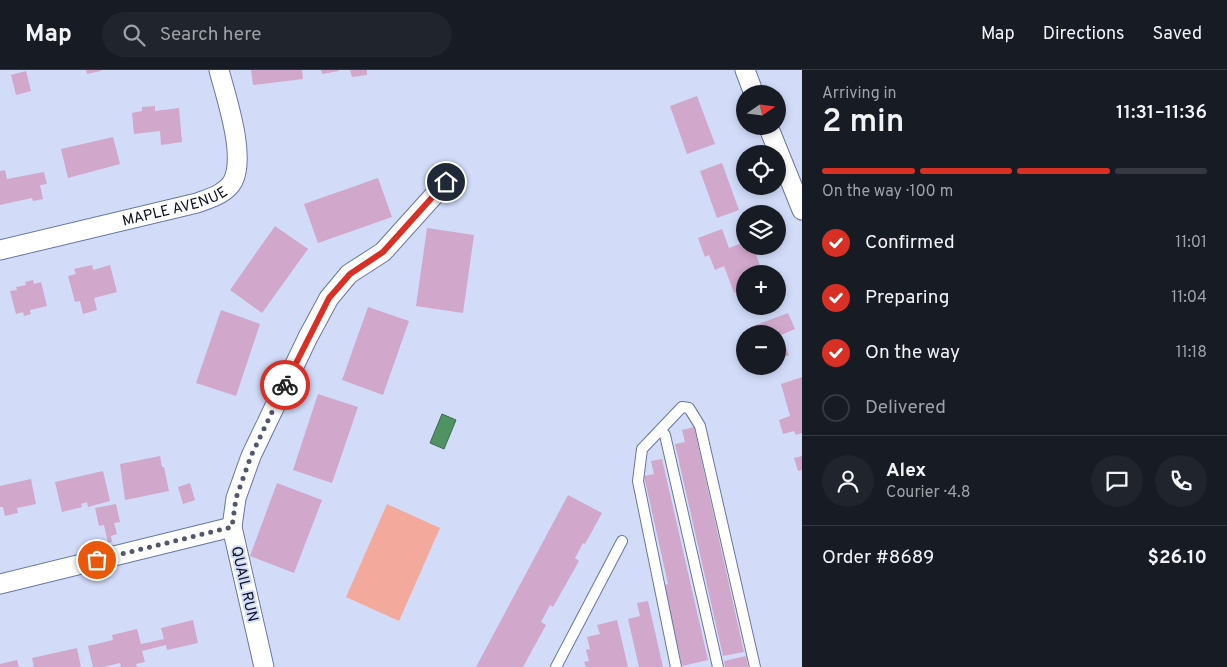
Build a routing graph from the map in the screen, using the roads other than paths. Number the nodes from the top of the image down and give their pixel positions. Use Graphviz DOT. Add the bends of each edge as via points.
graph roads {
  1 [pos="219,70"];
  2 [pos="744,70"];
  3 [pos="750,85"];
  4 [pos="773,135"];
  5 [pos="796,181"];
  6 [pos="446,182"];
  7 [pos="802,210"];
  8 [pos="0,250"];
  9 [pos="661,430"];
  10 [pos="232,527"];
  11 [pos="622,541"];
  12 [pos="0,584"];
  13 [pos="264,667"];
  14 [pos="556,667"];
  15 [pos="676,667"];
  16 [pos="718,667"];
  17 [pos="755,667"];
  1 -- 8 [label="street, MAPLE AVENUE" via="238,158 233,181 220,195"];
  2 -- 3 [label="street"];
  4 -- 5 [label="street"];
  5 -- 7 [label="street"];
  6 -- 10 [label="street, QUAIL RUN" via="383,252 350,274 329,298 251,456 236,498"];
  9 -- 15 [label="lane" via="642,449 638,481"];
  9 -- 16 [label="lane" via="665,435"];
  9 -- 17 [label="lane" via="682,407 689,408 700,426"];
  10 -- 12 [label="street"];
  10 -- 13 [label="street, QUAIL RUN"];
  11 -- 14 [label="lane"];
}
